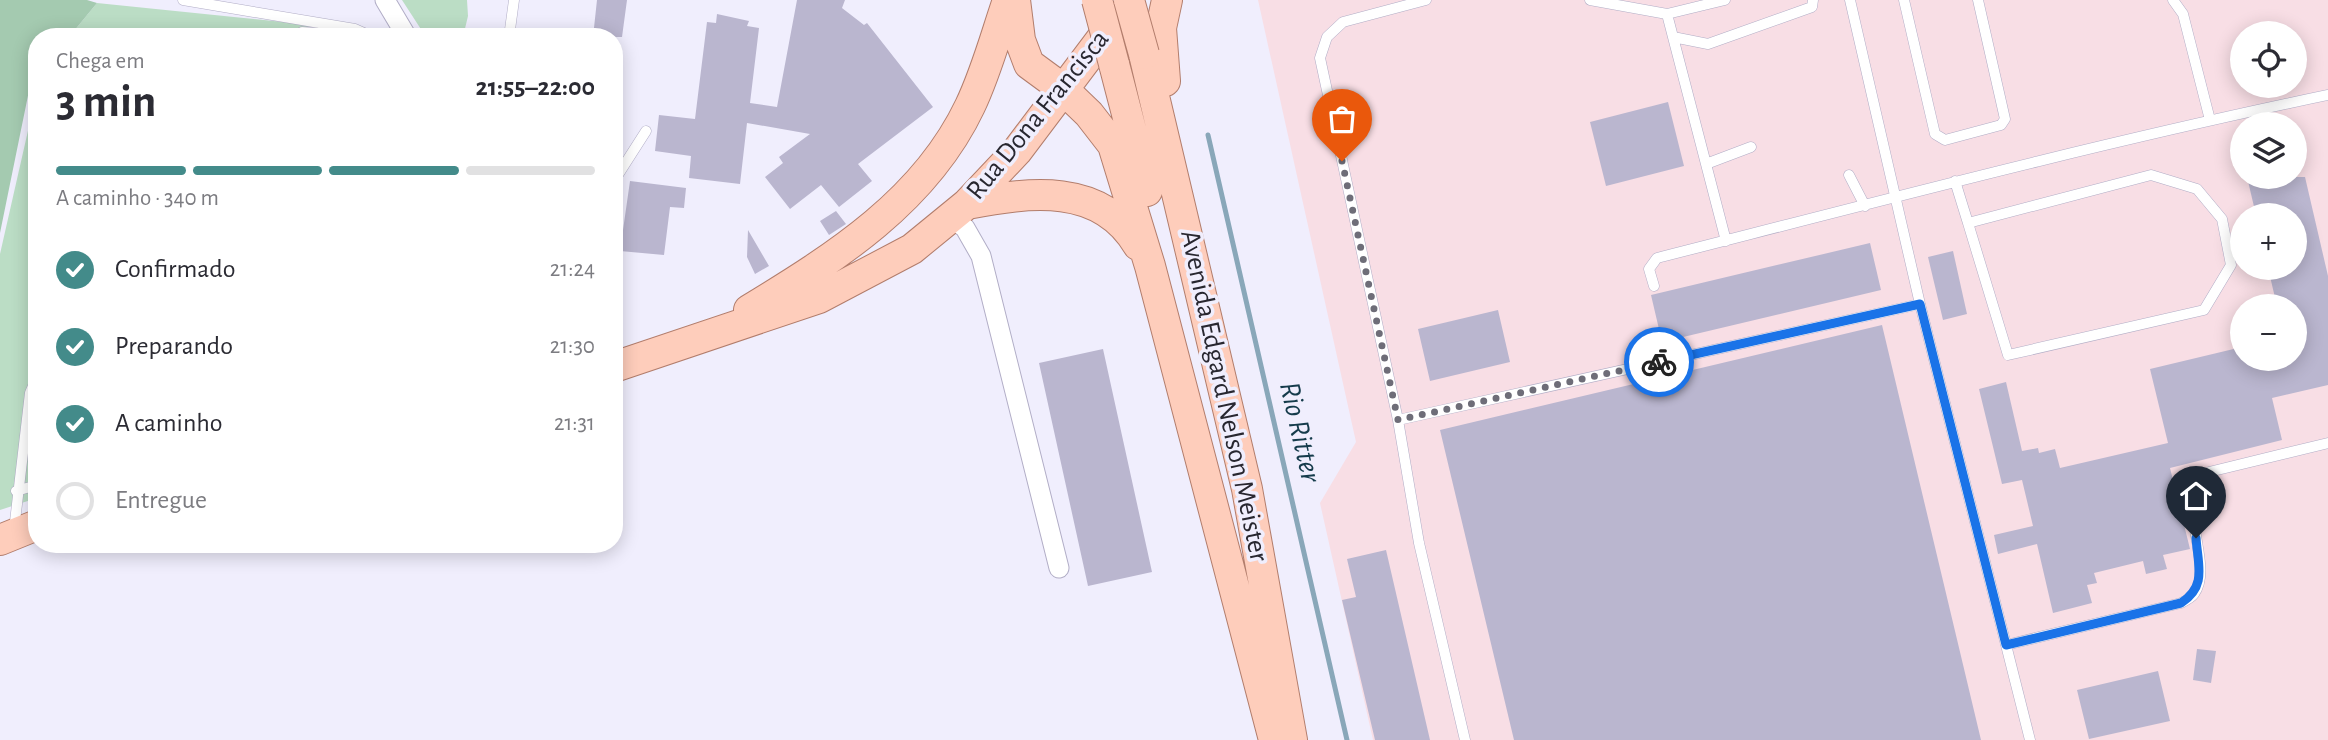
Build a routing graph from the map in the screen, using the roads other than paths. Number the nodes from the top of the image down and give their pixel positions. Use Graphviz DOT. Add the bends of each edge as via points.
graph roads {
  1 [pos="183,0"];
  2 [pos="385,0"];
  3 [pos="514,0"];
  4 [pos="1008,0"];
  5 [pos="1015,0"];
  6 [pos="1097,0"];
  7 [pos="1131,0"];
  8 [pos="1167,0"];
  9 [pos="1426,0"];
  10 [pos="1590,0"];
  11 [pos="1725,0"];
  12 [pos="1813,0"];
  13 [pos="1850,0"];
  14 [pos="1904,0"];
  15 [pos="1978,0"];
  16 [pos="2173,0"];
  17 [pos="1667,15"];
  18 [pos="349,28"];
  19 [pos="402,28"];
  20 [pos="510,28"];
  21 [pos="1673,37"];
  22 [pos="1063,89"];
  23 [pos="2328,95"];
  24 [pos="2210,120"];
  25 [pos="646,131"];
  26 [pos="1751,147"];
  27 [pos="1706,164"];
  28 [pos="623,167"];
  29 [pos="1849,175"];
  30 [pos="923,179"];
  31 [pos="1955,181"];
  32 [pos="1895,198"];
  33 [pos="1865,206"];
  34 [pos="959,211"];
  35 [pos="1968,223"];
  36 [pos="1726,241"];
  37 [pos="1150,266"];
  38 [pos="1654,286"];
  39 [pos="1920,304"];
  40 [pos="713,332"];
  41 [pos="623,364"];
  42 [pos="28,407"];
  43 [pos="1398,420"];
  44 [pos="2328,443"];
  45 [pos="28,488"];
  46 [pos="16,491"];
  47 [pos="17,533"];
  48 [pos="1059,568"];
  49 [pos="1271,619"];
  50 [pos="2006,645"];
  51 [pos="1280,739"];
  52 [pos="1465,740"];
  53 [pos="2030,740"];
  1 -- 18 [label="lane"];
  2 -- 19 [label="street"];
  3 -- 20 [label="lane"];
  4 -- 30 [label="main road, Rua Dona Francisca" via="971,104 953,139"];
  5 -- 22 [label="main road" via="1020,40 1029,64"];
  6 -- 51 [label="main road, Avenida Edgard Nelson Meister, bridge" via="1215,457"];
  7 -- 22 [label="main road, Rua Dona Francisca"];
  7 -- 49 [label="main road, Avenida Edgard Nelson Meister, bridge" via="1232,418"];
  8 -- 49 [label="main road" via="1161,28 1165,79 1250,429"];
  9 -- 43 [label="lane" via="1343,22 1327,37 1320,58"];
  10 -- 17 [label="lane"];
  11 -- 17 [label="lane"];
  12 -- 21 [label="lane" via="1812,7 1708,44"];
  13 -- 32 [label="lane"];
  14 -- 15 [label="lane" via="1936,134 1945,140 2001,125 2005,119"];
  16 -- 24 [label="lane" via="2183,14"];
  17 -- 21 [label="lane"];
  21 -- 27 [label="lane"];
  22 -- 34 [label="main road, Rua Dona Francisca" via="1017,151"];
  22 -- 37 [label="main road" via="1113,145"];
  23 -- 24 [label="lane"];
  24 -- 31 [label="lane"];
  25 -- 28 [label="lane"];
  26 -- 27 [label="lane"];
  27 -- 36 [label="lane"];
  29 -- 33 [label="lane"];
  30 -- 34 [label="main road" via="931,201"];
  30 -- 40 [label="main road, Rua Dona Francisca" via="891,211 822,264"];
  31 -- 32 [label="lane"];
  31 -- 35 [label="lane"];
  32 -- 33 [label="lane"];
  32 -- 39 [label="lane"];
  33 -- 36 [label="lane"];
  34 -- 37 [label="main road" via="1012,195 1083,200 1113,213"];
  34 -- 40 [label="main road, Rua Dona Francisca" via="912,249 854,282 772,316"];
  34 -- 48 [label="street" via="981,256"];
  35 -- 35 [label="lane" via="2151,175 2197,189 2221,219 2231,265 2204,310 2008,355"];
  36 -- 38 [label="lane" via="1657,258 1649,269"];
  37 -- 51 [label="main road"];
  39 -- 43 [label="lane"];
  39 -- 50 [label="lane"];
  40 -- 41 [label="main road, Rua Dona Francisca"];
  42 -- 46 [label="lane"];
  43 -- 52 [label="lane" via="1419,543"];
  44 -- 50 [label="lane" via="2209,472 2199,480 2193,496 2199,581 2194,594 2181,603"];
  45 -- 46 [label="lane"];
  46 -- 47 [label="lane"];
  49 -- 51 [label="main road, Avenida Edgard Nelson Meister"];
  50 -- 53 [label="lane"];
}
